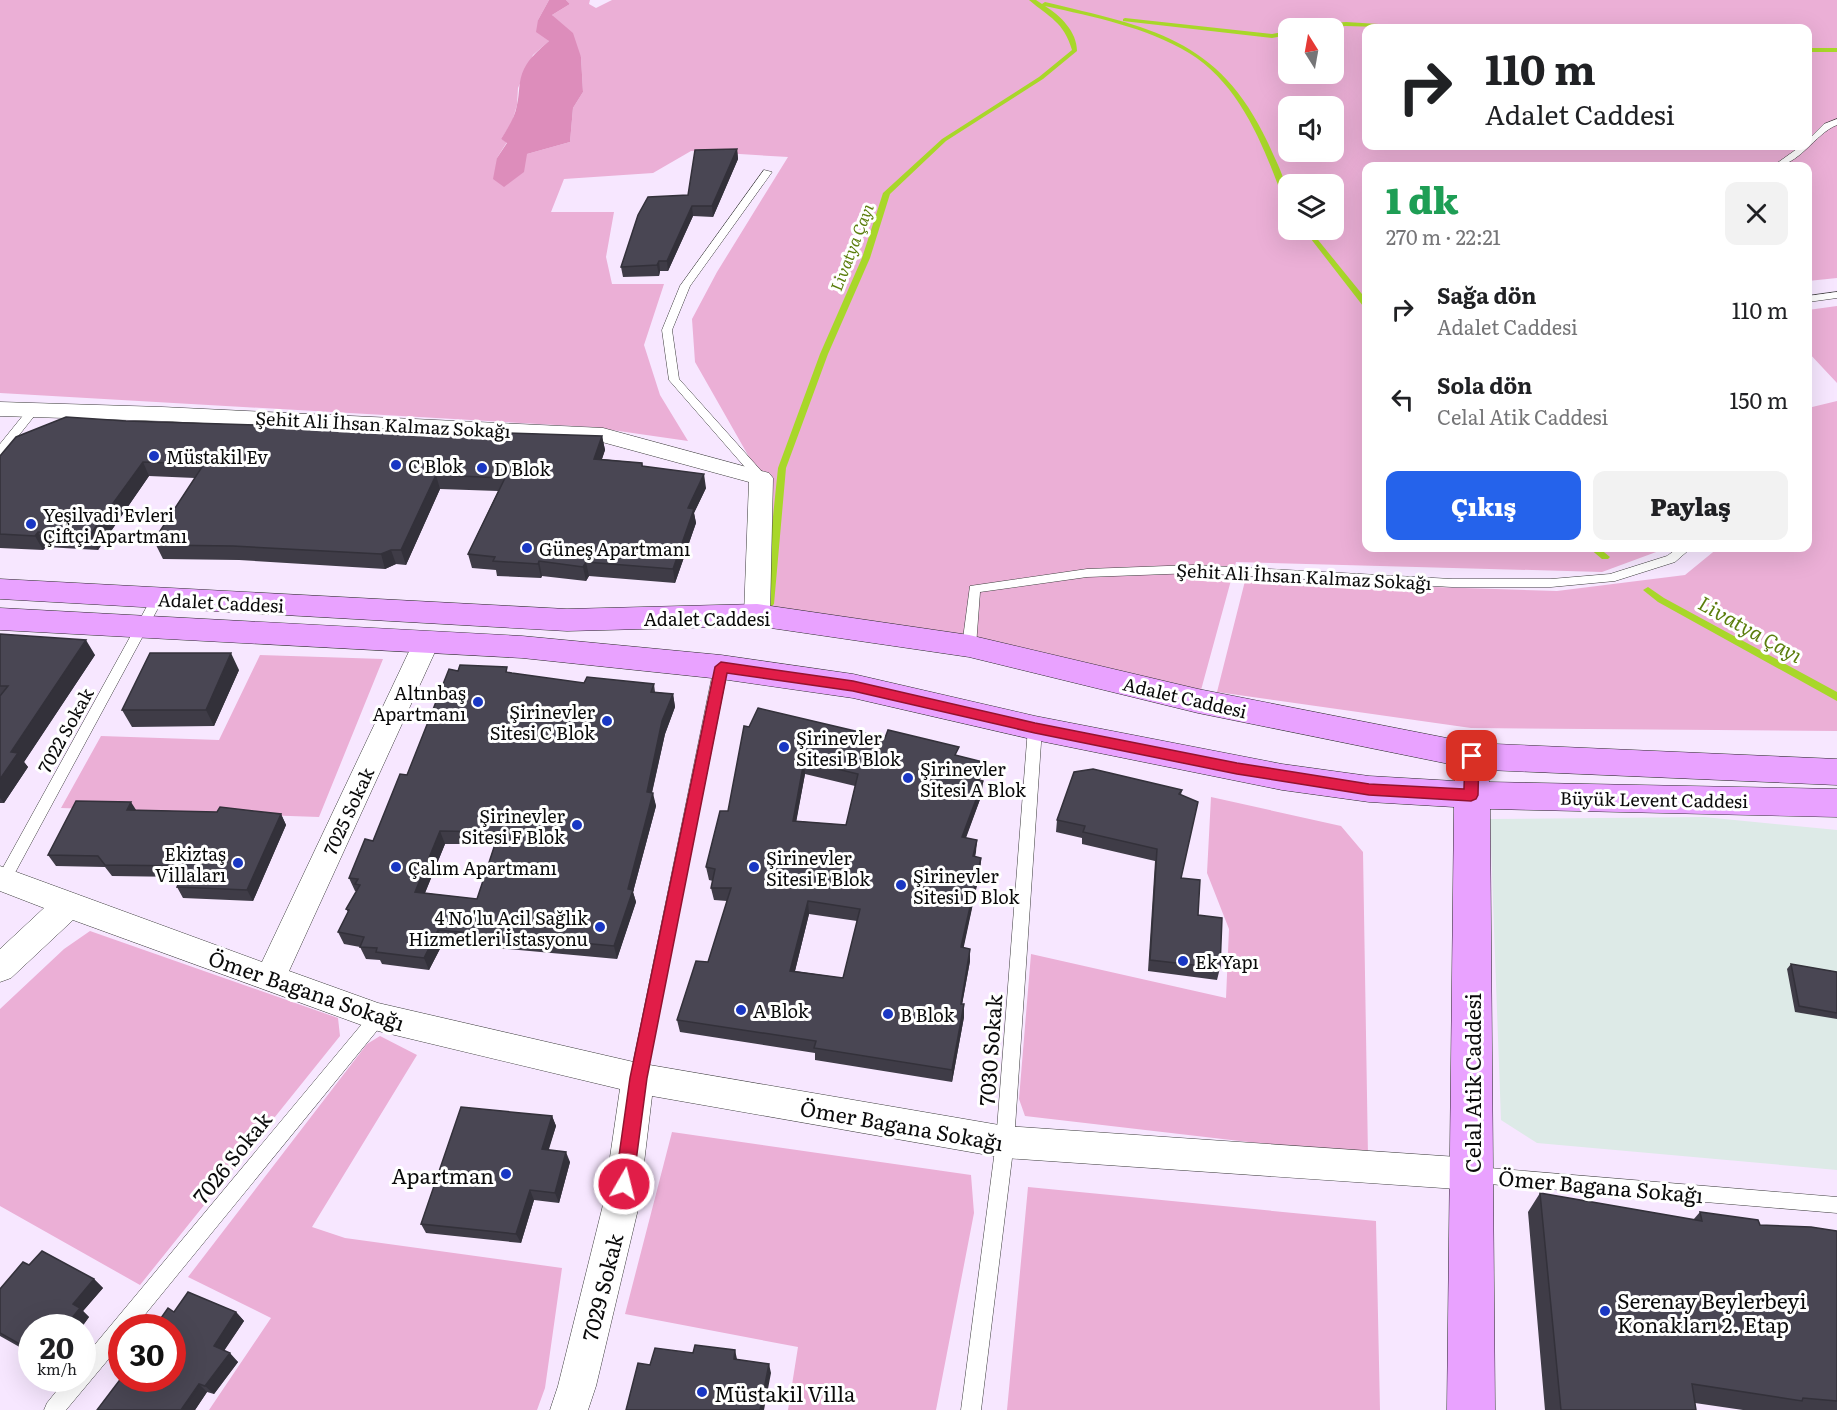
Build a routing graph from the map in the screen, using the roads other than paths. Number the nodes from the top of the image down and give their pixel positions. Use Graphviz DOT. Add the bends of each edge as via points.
graph roads {
  1 [pos="1837,122"];
  2 [pos="1812,140"];
  3 [pos="1800,150"];
  4 [pos="1783,162"];
  5 [pos="767,172"];
  6 [pos="1837,296"];
  7 [pos="1812,299"];
  8 [pos="0,409"];
  9 [pos="33,410"];
  10 [pos="0,452"];
  11 [pos="761,478"];
  12 [pos="1680,552"];
  13 [pos="0,589"];
  14 [pos="149,613"];
  15 [pos="757,615"];
  16 [pos="0,619"];
  17 [pos="426,643"];
  18 [pos="969,646"];
  19 [pos="721,667"];
  20 [pos="1035,728"];
  21 [pos="1472,756"];
  22 [pos="1837,772"];
  23 [pos="1471,795"];
  24 [pos="1837,803"];
  25 [pos="2,878"];
  26 [pos="68,904"];
  27 [pos="0,969"];
  28 [pos="270,978"];
  29 [pos="378,1017"];
  30 [pos="638,1078"];
  31 [pos="1005,1142"];
  32 [pos="1472,1174"];
  33 [pos="1837,1205"];
  34 [pos="134,1314"];
  35 [pos="108,1345"];
  36 [pos="96,1359"];
  37 [pos="69,1392"];
  38 [pos="54,1410"];
  39 [pos="568,1410"];
  40 [pos="971,1410"];
  41 [pos="1471,1410"];
  1 -- 2 [label="lane"];
  3 -- 4 [label="lane"];
  5 -- 11 [label="lane" via="685,286 666,330 674,380"];
  6 -- 7 [label="lane"];
  8 -- 9 [label="street, Şehit Ali İhsan Kalmaz Sokağı"];
  9 -- 10 [label="lane"];
  9 -- 11 [label="street, Şehit Ali İhsan Kalmaz Sokağı" via="603,435"];
  11 -- 15 [label="street"];
  12 -- 18 [label="lane, Şehit Ali İhsan Kalmaz Sokağı" via="1671,559 1611,578 1551,583 1452,583 1194,569 1087,573 974,589"];
  13 -- 14 [label="street, Adalet Caddesi"];
  14 -- 15 [label="street, Adalet Caddesi" via="567,620"];
  14 -- 16 [label="street, Adalet Caddesi"];
  14 -- 17 [label="street, Adalet Caddesi"];
  14 -- 25 [label="lane, 7022 Sokak"];
  15 -- 18 [label="street, Adalet Caddesi"];
  17 -- 19 [label="street, Adalet Caddesi" via="522,647"];
  17 -- 28 [label="street, 7025 Sokak"];
  18 -- 21 [label="street, Adalet Caddesi" via="1198,701"];
  19 -- 20 [label="street, Adalet Caddesi" via="853,686"];
  19 -- 30 [label="lane, 7029 Sokak"];
  20 -- 23 [label="street, Adalet Caddesi" via="1282,777 1369,789"];
  20 -- 31 [label="lane, 7030 Sokak"];
  21 -- 22 [label="street, Büyük Levent Caddesi"];
  21 -- 23 [label="street, Celal Atik Caddesi"];
  23 -- 24 [label="street, Büyük Levent Caddesi"];
  23 -- 32 [label="street, Celal Atik Caddesi"];
  25 -- 26 [label="street, Ömer Bagana Sokağı"];
  26 -- 27 [label="street"];
  26 -- 28 [label="street, Ömer Bagana Sokağı"];
  28 -- 29 [label="street, Ömer Bagana Sokağı"];
  29 -- 30 [label="street, Ömer Bagana Sokağı"];
  29 -- 34 [label="lane, 7026 Sokak"];
  30 -- 31 [label="street, Ömer Bagana Sokağı"];
  30 -- 39 [label="street, 7029 Sokak" via="621,1205"];
  31 -- 32 [label="street, Ömer Bagana Sokağı"];
  31 -- 40 [label="lane, 7030 Sokak"];
  32 -- 33 [label="lane, Ömer Bagana Sokağı"];
  32 -- 41 [label="street, Celal Atik Caddesi"];
  35 -- 36 [label="lane, 7026 Sokak"];
  37 -- 38 [label="lane, 7026 Sokak"];
}
